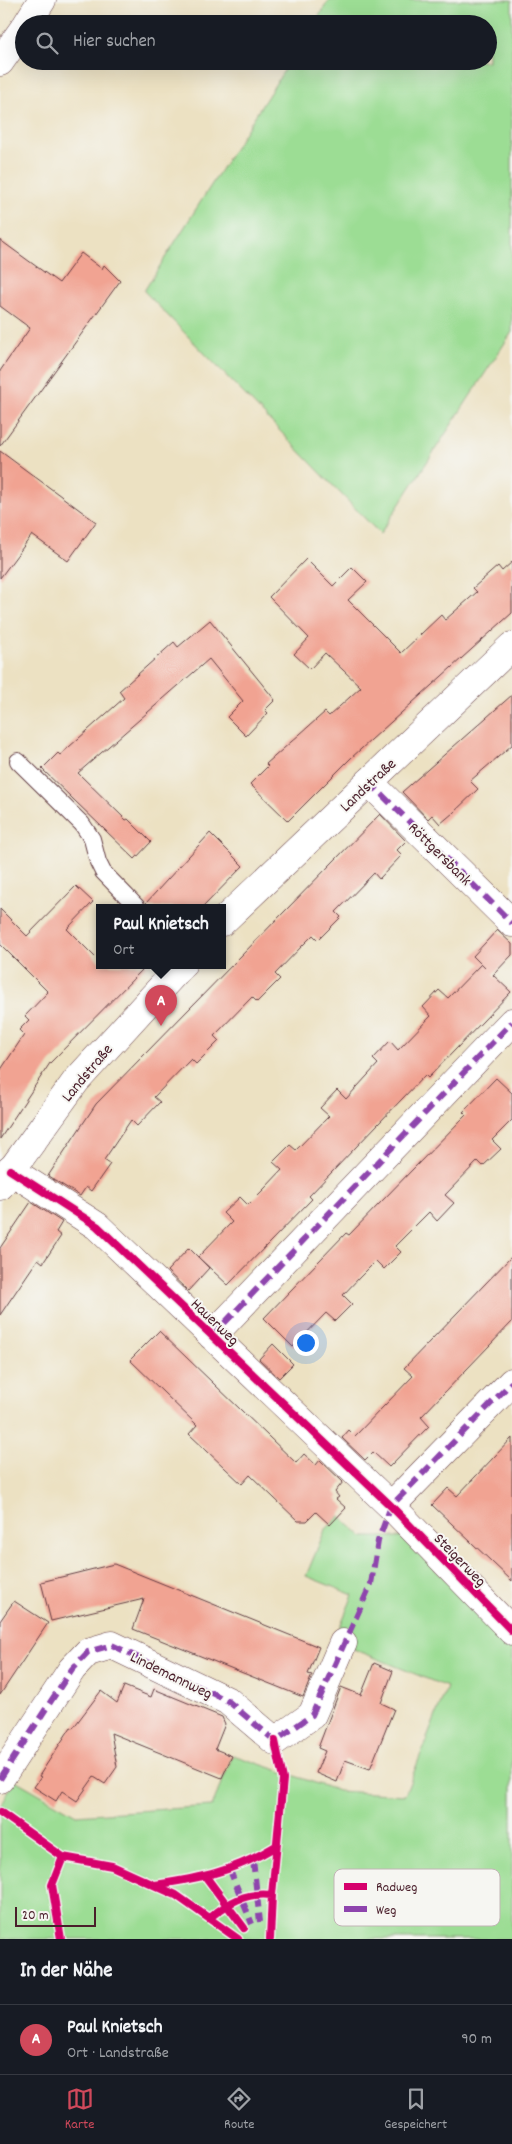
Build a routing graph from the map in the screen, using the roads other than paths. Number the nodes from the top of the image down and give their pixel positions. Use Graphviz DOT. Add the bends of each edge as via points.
graph roads {
  1 [pos="15,41"];
  2 [pos="0,62"];
  3 [pos="512,646"];
  4 [pos="18,761"];
  5 [pos="369,782"];
  6 [pos="135,904"];
  7 [pos="226,918"];
  8 [pos="512,923"];
  9 [pos="178,969"];
  10 [pos="512,1022"];
  11 [pos="5,1178"];
  12 [pos="212,1336"];
  13 [pos="512,1382"];
  14 [pos="391,1506"];
  15 [pos="512,1631"];
  16 [pos="343,1643"];
  17 [pos="0,1779"];
  1 -- 2 [label="street"];
  3 -- 5 [label="street, Landstraße"];
  4 -- 6 [label="lane" via="82,824 92,839 103,872"];
  5 -- 7 [label="street, Landstraße"];
  5 -- 8 [label="street, Röttgersbank"];
  9 -- 11 [label="street, Landstraße" via="76,1082"];
  10 -- 12 [label="street, Hauerweg"];
  11 -- 12 [label="street, Hauerweg" via="97,1226"];
  12 -- 14 [label="street, Hauerweg"];
  13 -- 14 [label="street"];
  14 -- 15 [label="street, Steigerweg"];
  16 -- 17 [label="street, Lindemannweg" via="312,1715 276,1741 228,1701 112,1645 88,1652 72,1669"];
}
